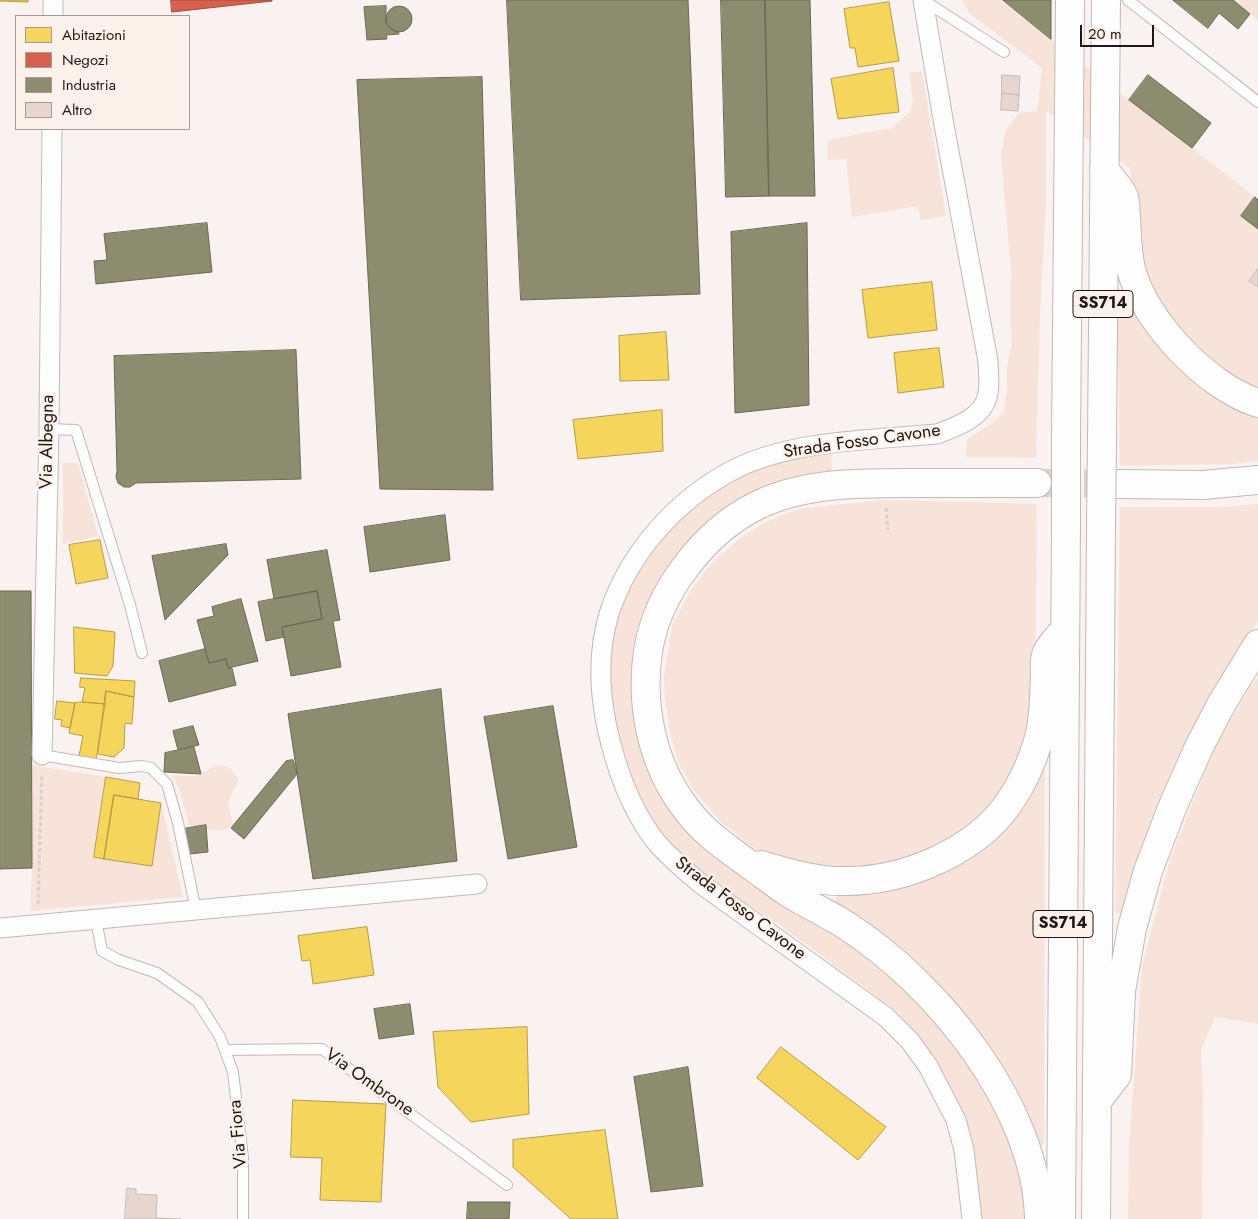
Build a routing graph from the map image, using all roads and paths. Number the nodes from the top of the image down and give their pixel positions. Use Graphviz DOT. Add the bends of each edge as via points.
graph roads {
  1 [pos="53,0"];
  2 [pos="923,0"];
  3 [pos="1070,0"];
  4 [pos="1106,0"];
  5 [pos="1128,0"];
  6 [pos="53,15"];
  7 [pos="1004,52"];
  8 [pos="1258,102"];
  9 [pos="52,130"];
  10 [pos="1104,160"];
  11 [pos="1258,403"];
  12 [pos="48,429"];
  13 [pos="1258,480"];
  14 [pos="1037,483"];
  15 [pos="1120,484"];
  16 [pos="1065,628"];
  17 [pos="1258,644"];
  18 [pos="142,653"];
  19 [pos="42,755"];
  20 [pos="743,860"];
  21 [pos="477,884"];
  22 [pos="196,911"];
  23 [pos="96,920"];
  24 [pos="37,924"];
  25 [pos="0,928"];
  26 [pos="225,1050"];
  27 [pos="1097,1101"];
  28 [pos="507,1185"];
  29 [pos="243,1219"];
  30 [pos="972,1219"];
  31 [pos="1040,1219"];
  32 [pos="1061,1219"];
  33 [pos="1096,1219"];
  1 -- 6 [label="street"];
  2 -- 7 [label="lane"];
  2 -- 30 [label="street, Strada Fosso Cavone" via="988,361 988,394 981,409 967,422 937,434 786,451 740,467 708,484 658,529 635,558 609,615 601,676 603,707 619,771 632,801 657,842 701,884 886,1017 910,1041 928,1066 956,1120 964,1150"];
  3 -- 16 [label="highway, SS714, bridge"];
  4 -- 10 [label="highway, SS714"];
  5 -- 8 [label="lane"];
  9 -- 12 [label="street, Via Albegna"];
  10 -- 11 [label="highway" via="1125,198 1131,269 1142,297 1184,354 1230,391"];
  10 -- 27 [label="highway, SS714, bridge"];
  12 -- 18 [label="lane" via="76,430"];
  12 -- 19 [label="street, Via Albegna"];
  13 -- 15 [label="highway" via="1203,485"];
  14 -- 20 [label="highway" via="858,484 807,489 774,498 741,514 691,560 661,607 649,644 645,694 650,730 660,764 677,796 700,826"];
  16 -- 20 [label="highway" via="1046,654 1042,720 1025,774 1008,804 972,838 949,854 922,866 887,878 868,880 808,878"];
  16 -- 32 [label="highway, SS714"];
  17 -- 27 [label="highway" via="1199,747 1148,871 1132,928 1121,991 1117,1075"];
  19 -- 22 [label="lane" via="119,768 151,768 167,784"];
  19 -- 24 [label="path"];
  20 -- 31 [label="highway" via="788,893 867,940 918,984 951,1020 990,1074 1013,1116 1030,1160"];
  21 -- 22 [label="street"];
  22 -- 23 [label="street"];
  23 -- 24 [label="street"];
  23 -- 26 [label="lane" via="102,951 157,973 198,1002"];
  24 -- 25 [label="street"];
  26 -- 28 [label="lane, Via Ombrone" via="322,1048"];
  26 -- 29 [label="lane, Via Fiora" via="232,1072 243,1158"];
  27 -- 33 [label="highway, SS714"];
}
